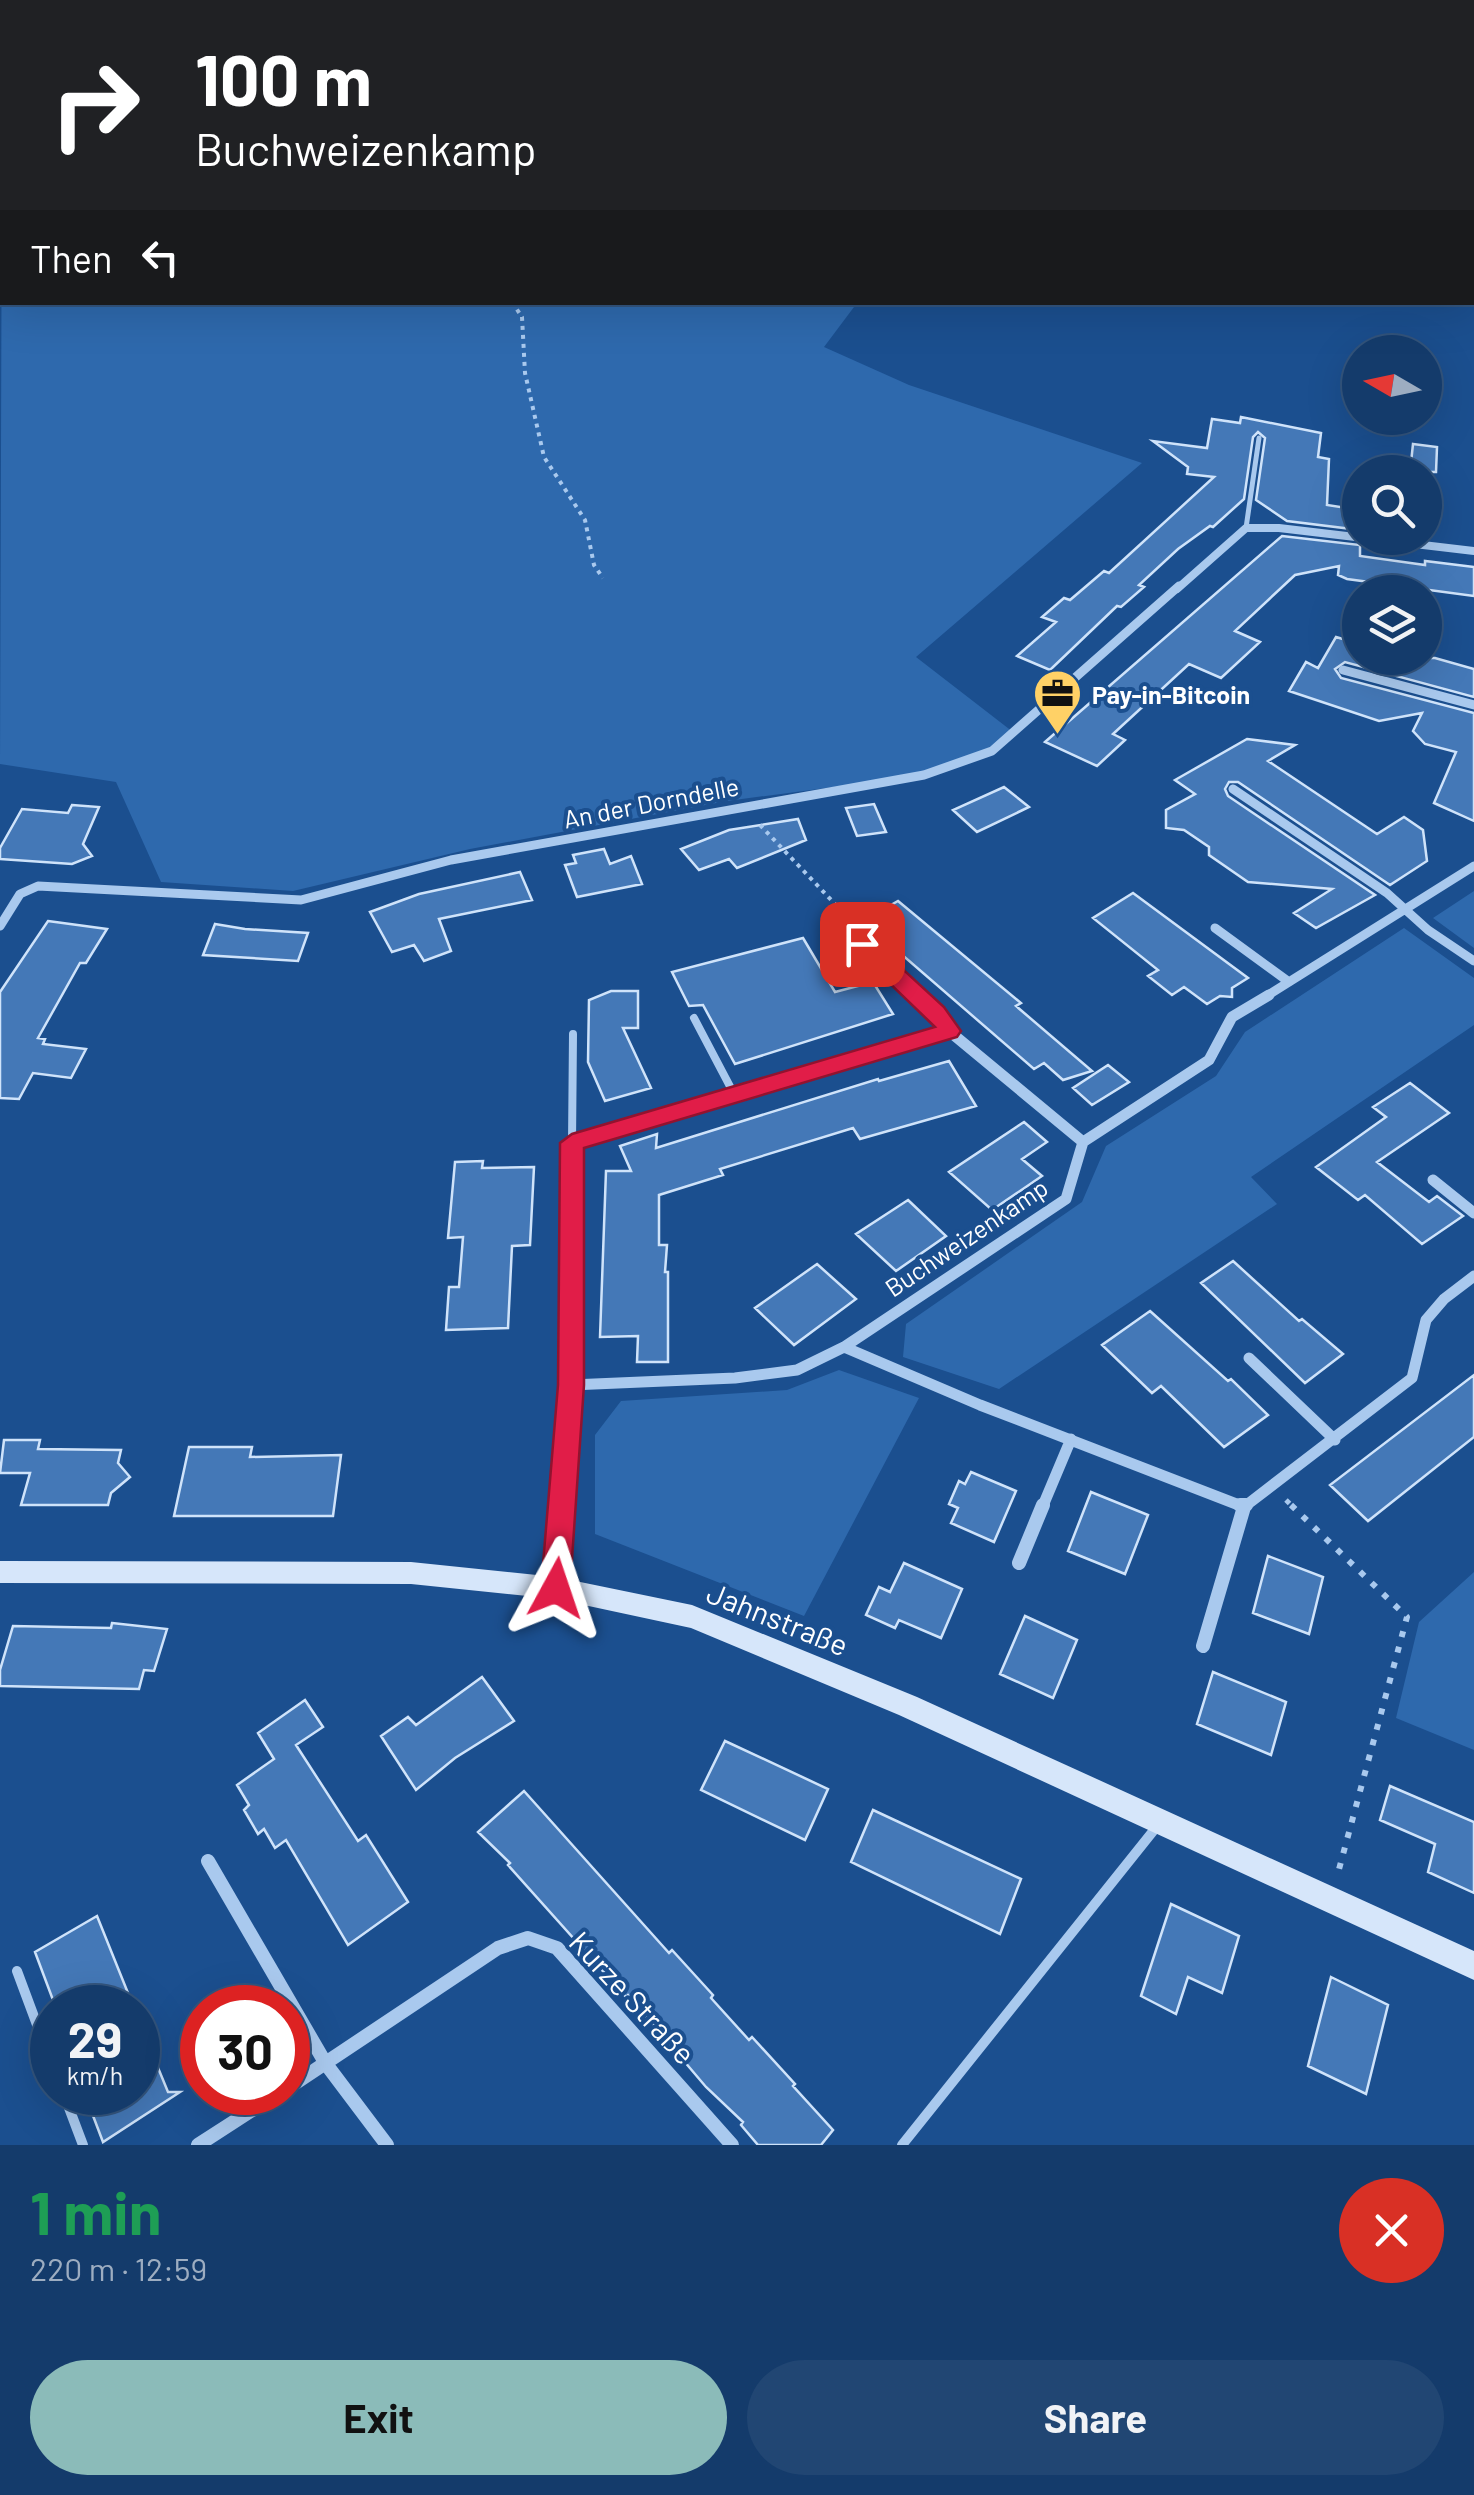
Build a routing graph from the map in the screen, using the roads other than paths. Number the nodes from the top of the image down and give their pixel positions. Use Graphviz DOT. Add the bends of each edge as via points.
graph roads {
  1 [pos="1259,438"];
  2 [pos="1246,528"];
  3 [pos="1342,534"];
  4 [pos="1442,547"];
  5 [pos="1474,552"];
  6 [pos="1362,675"];
  7 [pos="1474,705"];
  8 [pos="1232,789"];
  9 [pos="1474,866"];
  10 [pos="1407,911"];
  11 [pos="836,921"];
  12 [pos="0,926"];
  13 [pos="1215,928"];
  14 [pos="1474,961"];
  15 [pos="1289,982"];
  16 [pos="694,1018"];
  17 [pos="950,1031"];
  18 [pos="573,1034"];
  19 [pos="734,1094"];
  20 [pos="1083,1142"];
  21 [pos="572,1143"];
  22 [pos="1433,1180"];
  23 [pos="1474,1213"];
  24 [pos="1474,1276"];
  25 [pos="844,1347"];
  26 [pos="1249,1358"];
  27 [pos="571,1385"];
  28 [pos="1071,1439"];
  29 [pos="1335,1440"];
  30 [pos="1244,1507"];
  31 [pos="1018,1563"];
  32 [pos="0,1572"];
  33 [pos="556,1588"];
  34 [pos="1203,1646"];
  35 [pos="1161,1821"];
  36 [pos="208,1861"];
  37 [pos="1474,1966"];
  38 [pos="17,1971"];
  39 [pos="30,2006"];
  40 [pos="326,2064"];
  41 [pos="310,2074"];
  42 [pos="72,2115"];
  43 [pos="244,2115"];
  44 [pos="83,2145"];
  45 [pos="198,2145"];
  46 [pos="387,2145"];
  47 [pos="732,2145"];
  48 [pos="902,2145"];
  1 -- 2 [label="lane"];
  2 -- 3 [label="street"];
  2 -- 12 [label="street, An der Dorndelle" via="992,751 924,774 451,860 301,900 38,886 20,894"];
  4 -- 5 [label="street"];
  6 -- 7 [label="street"];
  8 -- 10 [label="street"];
  9 -- 10 [label="street"];
  10 -- 14 [label="street"];
  10 -- 15 [label="street"];
  11 -- 17 [label="street"];
  13 -- 15 [label="street"];
  15 -- 20 [label="street" via="1232,1017 1209,1060"];
  16 -- 19 [label="lane"];
  17 -- 19 [label="street"];
  17 -- 20 [label="street"];
  18 -- 21 [label="lane"];
  19 -- 21 [label="street"];
  20 -- 25 [label="street, Buchweizenkamp" via="1066,1200"];
  21 -- 27 [label="street"];
  22 -- 23 [label="street"];
  24 -- 29 [label="street" via="1430,1310 1412,1378"];
  25 -- 27 [label="street, Buchweizenkamp" via="797,1370"];
  25 -- 28 [label="street"];
  26 -- 29 [label="street"];
  27 -- 33 [label="street"];
  28 -- 30 [label="street"];
  28 -- 31 [label="street"];
  29 -- 30 [label="street"];
  30 -- 34 [label="street"];
  32 -- 33 [label="main road, Jahnstraße" via="411,1574"];
  33 -- 35 [label="main road, Jahnstraße" via="692,1617"];
  35 -- 37 [label="main road, Jahnstraße"];
  35 -- 48 [label="lane"];
  36 -- 40 [label="street"];
  38 -- 39 [label="lane"];
  40 -- 41 [label="street"];
  40 -- 46 [label="street"];
  40 -- 47 [label="street, Kurze Straße" via="498,1948 528,1938 557,1948"];
  42 -- 44 [label="lane"];
  43 -- 45 [label="street"];
}
